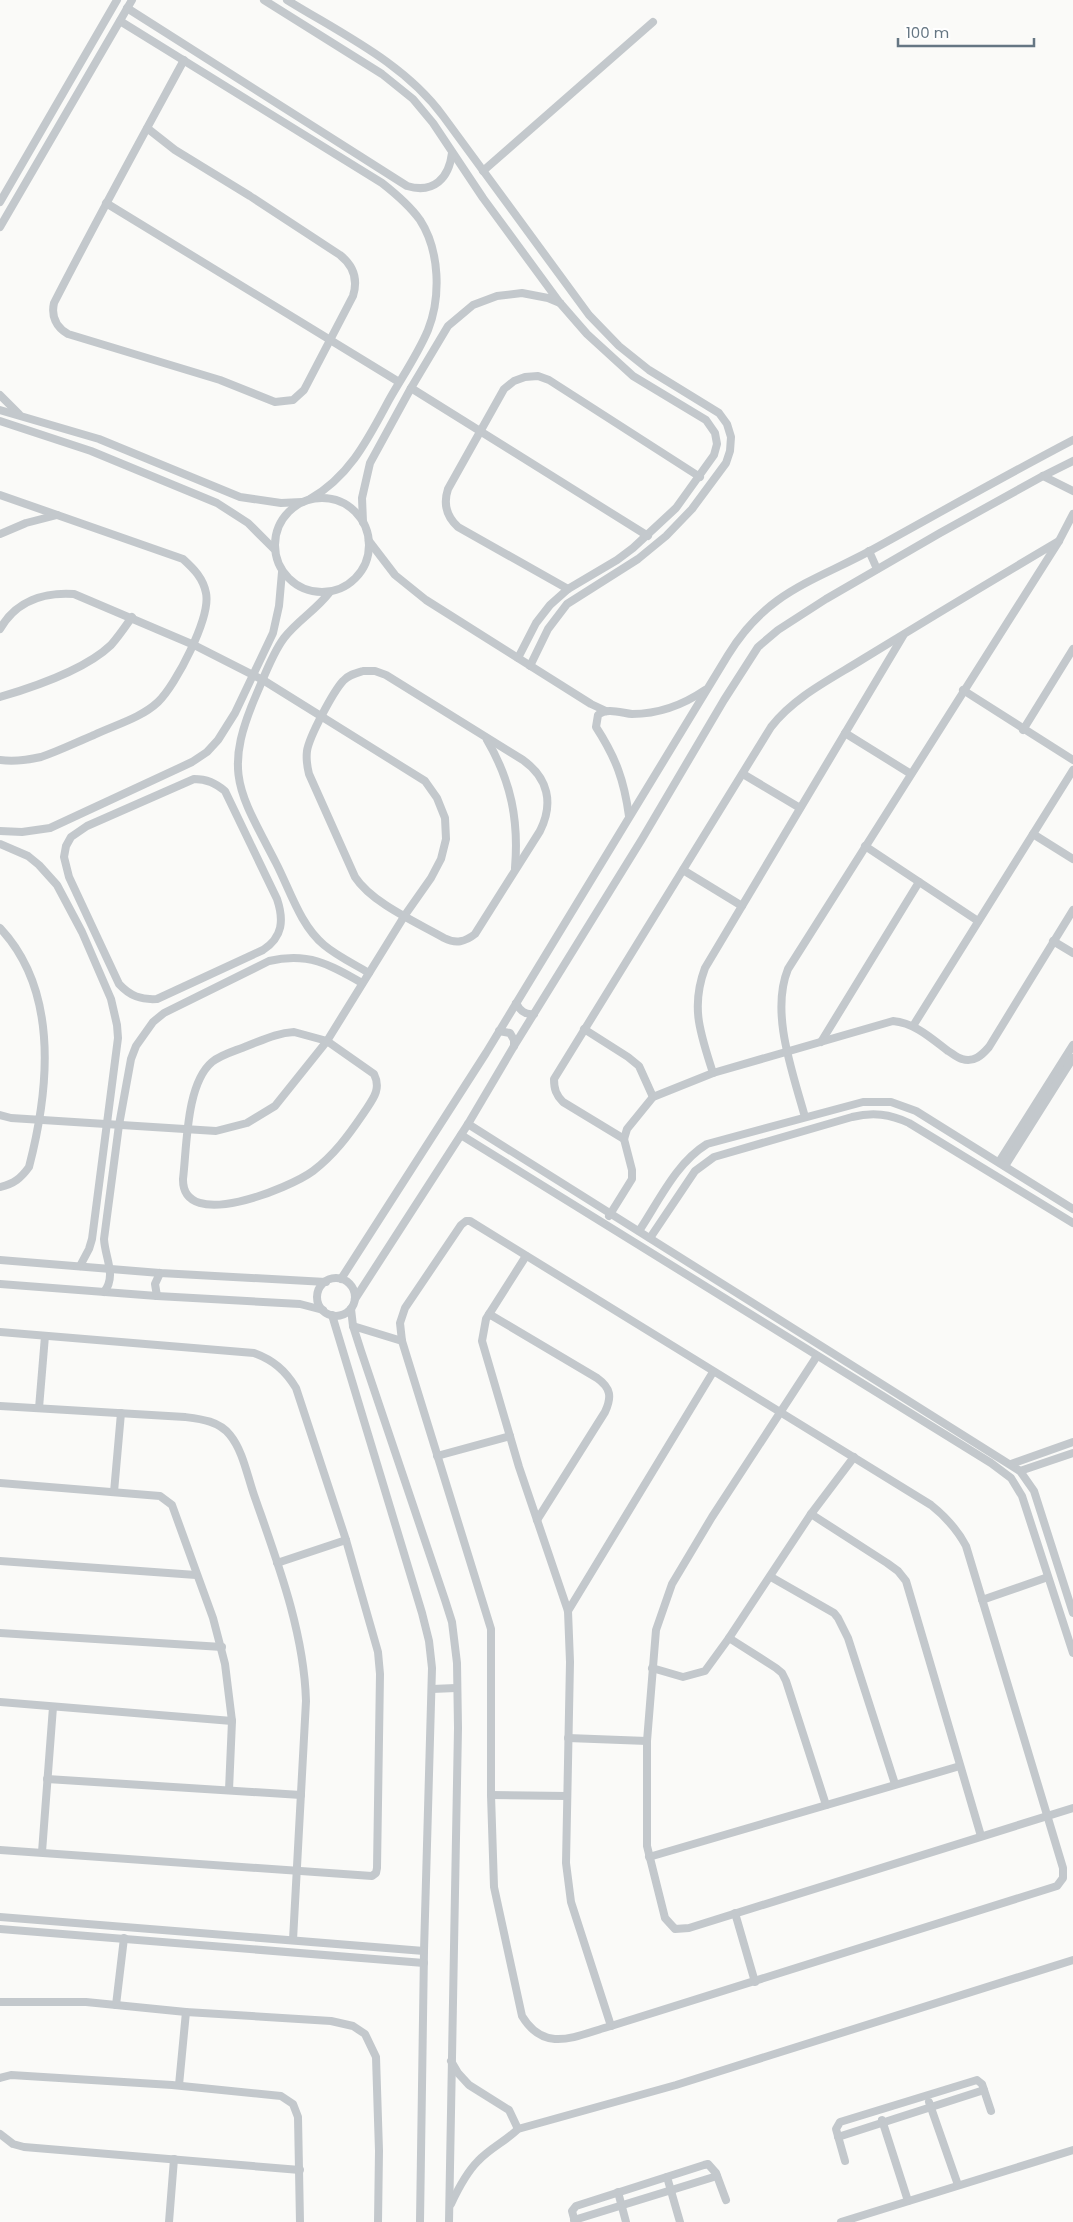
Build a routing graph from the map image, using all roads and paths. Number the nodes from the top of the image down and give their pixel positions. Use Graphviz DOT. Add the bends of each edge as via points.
graph roads {
  1 [pos="117,0"];
  2 [pos="132,0"];
  3 [pos="264,0"];
  4 [pos="287,0"];
  5 [pos="128,8"];
  6 [pos="120,21"];
  7 [pos="653,22"];
  8 [pos="184,60"];
  9 [pos="147,128"];
  10 [pos="452,154"];
  11 [pos="483,171"];
  12 [pos="0,202"];
  13 [pos="106,203"];
  14 [pos="0,226"];
  15 [pos="560,303"];
  16 [pos="330,341"];
  17 [pos="399,382"];
  18 [pos="411,388"];
  19 [pos="0,395"];
  20 [pos="0,410"];
  21 [pos="20,416"];
  22 [pos="0,421"];
  23 [pos="481,432"];
  24 [pos="1073,440"];
  25 [pos="1073,462"];
  26 [pos="1043,476"];
  27 [pos="700,477"];
  28 [pos="1073,491"];
  29 [pos="0,495"];
  30 [pos="310,499"];
  31 [pos="302,502"];
  32 [pos="1073,514"];
  33 [pos="57,515"];
  34 [pos="363,522"];
  35 [pos="0,534"];
  36 [pos="648,536"];
  37 [pos="369,541"];
  38 [pos="1059,541"];
  39 [pos="274,549"];
  40 [pos="869,552"];
  41 [pos="877,569"];
  42 [pos="282,572"];
  43 [pos="568,589"];
  44 [pos="329,593"];
  45 [pos="132,617"];
  46 [pos="0,629"];
  47 [pos="905,633"];
  48 [pos="194,645"];
  49 [pos="1073,649"];
  50 [pos="518,658"];
  51 [pos="530,666"];
  52 [pos="253,675"];
  53 [pos="263,680"];
  54 [pos="707,689"];
  55 [pos="963,690"];
  56 [pos="0,697"];
  57 [pos="606,710"];
  58 [pos="322,716"];
  59 [pos="1023,730"];
  60 [pos="845,733"];
  61 [pos="486,738"];
  62 [pos="0,760"];
  63 [pos="1073,760"];
  64 [pos="1073,770"];
  65 [pos="743,774"];
  66 [pos="910,774"];
  67 [pos="239,785"];
  68 [pos="225,792"];
  69 [pos="800,808"];
  70 [pos="629,816"];
  71 [pos="64,822"];
  72 [pos="0,831"];
  73 [pos="1033,834"];
  74 [pos="72,837"];
  75 [pos="0,844"];
  76 [pos="865,846"];
  77 [pos="1073,858"];
  78 [pos="515,870"];
  79 [pos="683,870"];
  80 [pos="919,882"];
  81 [pos="292,893"];
  82 [pos="278,898"];
  83 [pos="742,906"];
  84 [pos="1073,910"];
  85 [pos="405,915"];
  86 [pos="978,922"];
  87 [pos="0,928"];
  88 [pos="1054,941"];
  89 [pos="263,950"];
  90 [pos="1073,953"];
  91 [pos="269,961"];
  92 [pos="368,973"];
  93 [pos="362,983"];
  94 [pos="157,999"];
  95 [pos="516,1003"];
  96 [pos="164,1013"];
  97 [pos="534,1014"];
  98 [pos="913,1026"];
  99 [pos="584,1029"];
  100 [pos="499,1031"];
  101 [pos="327,1041"];
  102 [pos="822,1042"];
  103 [pos="514,1046"];
  104 [pos="1073,1046"];
  105 [pos="787,1052"];
  106 [pos="1073,1058"];
  107 [pos="713,1073"];
  108 [pos="653,1097"];
  109 [pos="863,1102"];
  110 [pos="864,1114"];
  111 [pos="0,1115"];
  112 [pos="805,1117"];
  113 [pos="38,1120"];
  114 [pos="107,1124"];
  115 [pos="468,1124"];
  116 [pos="119,1125"];
  117 [pos="189,1129"];
  118 [pos="461,1135"];
  119 [pos="624,1140"];
  120 [pos="1002,1164"];
  121 [pos="0,1187"];
  122 [pos="1064,1203"];
  123 [pos="1073,1208"];
  124 [pos="611,1213"];
  125 [pos="1057,1213"];
  126 [pos="1073,1223"];
  127 [pos="604,1224"];
  128 [pos="639,1231"];
  129 [pos="650,1238"];
  130 [pos="526,1256"];
  131 [pos="0,1260"];
  132 [pos="80,1266"];
  133 [pos="110,1268"];
  134 [pos="160,1272"];
  135 [pos="341,1279"];
  136 [pos="326,1282"];
  137 [pos="0,1284"];
  138 [pos="104,1292"];
  139 [pos="157,1296"];
  140 [pos="355,1299"];
  141 [pos="351,1309"];
  142 [pos="323,1310"];
  143 [pos="489,1314"];
  144 [pos="332,1315"];
  145 [pos="353,1326"];
  146 [pos="0,1332"];
  147 [pos="45,1336"];
  148 [pos="402,1340"];
  149 [pos="817,1356"];
  150 [pos="714,1372"];
  151 [pos="0,1406"];
  152 [pos="39,1408"];
  153 [pos="779,1412"];
  154 [pos="122,1413"];
  155 [pos="954,1428"];
  156 [pos="510,1436"];
  157 [pos="948,1437"];
  158 [pos="1073,1442"];
  159 [pos="1056,1448"];
  160 [pos="1073,1453"];
  161 [pos="437,1456"];
  162 [pos="854,1457"];
  163 [pos="1059,1458"];
  164 [pos="1010,1464"];
  165 [pos="1020,1470"];
  166 [pos="0,1483"];
  167 [pos="114,1492"];
  168 [pos="811,1514"];
  169 [pos="536,1520"];
  170 [pos="1044,1525"];
  171 [pos="1033,1529"];
  172 [pos="346,1540"];
  173 [pos="0,1561"];
  174 [pos="277,1563"];
  175 [pos="196,1575"];
  176 [pos="771,1577"];
  177 [pos="1048,1577"];
  178 [pos="982,1600"];
  179 [pos="568,1612"];
  180 [pos="1073,1613"];
  181 [pos="0,1633"];
  182 [pos="729,1638"];
  183 [pos="222,1648"];
  184 [pos="1073,1653"];
  185 [pos="652,1668"];
  186 [pos="456,1688"];
  187 [pos="432,1689"];
  188 [pos="0,1702"];
  189 [pos="53,1707"];
  190 [pos="232,1721"];
  191 [pos="568,1738"];
  192 [pos="647,1741"];
  193 [pos="960,1766"];
  194 [pos="48,1778"];
  195 [pos="895,1784"];
  196 [pos="229,1790"];
  197 [pos="301,1795"];
  198 [pos="491,1795"];
  199 [pos="567,1796"];
  200 [pos="826,1805"];
  201 [pos="1073,1808"];
  202 [pos="1048,1816"];
  203 [pos="981,1836"];
  204 [pos="0,1850"];
  205 [pos="42,1852"];
  206 [pos="649,1857"];
  207 [pos="297,1869"];
  208 [pos="735,1913"];
  209 [pos="0,1917"];
  210 [pos="52,1921"];
  211 [pos="0,1929"];
  212 [pos="50,1933"];
  213 [pos="215,1934"];
  214 [pos="124,1938"];
  215 [pos="293,1940"];
  216 [pos="215,1946"];
  217 [pos="424,1950"];
  218 [pos="1073,1960"];
  219 [pos="424,1963"];
  220 [pos="755,1982"];
  221 [pos="0,2002"];
  222 [pos="116,2005"];
  223 [pos="186,2012"];
  224 [pos="611,2026"];
  225 [pos="451,2060"];
  226 [pos="0,2078"];
  227 [pos="179,2085"];
  228 [pos="984,2090"];
  229 [pos="926,2096"];
  230 [pos="930,2107"];
  231 [pos="879,2111"];
  232 [pos="991,2111"];
  233 [pos="882,2122"];
  234 [pos="518,2128"];
  235 [pos="0,2134"];
  236 [pos="838,2137"];
  237 [pos="1073,2150"];
  238 [pos="174,2158"];
  239 [pos="846,2161"];
  240 [pos="300,2170"];
  241 [pos="667,2176"];
  242 [pos="717,2176"];
  243 [pos="958,2185"];
  244 [pos="671,2190"];
  245 [pos="618,2192"];
  246 [pos="726,2200"];
  247 [pos="908,2201"];
  248 [pos="622,2205"];
  249 [pos="449,2206"];
  250 [pos="575,2221"];
  251 [pos="169,2222"];
  252 [pos="300,2222"];
  253 [pos="378,2222"];
  254 [pos="420,2222"];
  255 [pos="449,2222"];
  256 [pos="626,2222"];
  257 [pos="680,2222"];
  258 [pos="840,2222"];
  1 -- 12 [label="street"];
  2 -- 5 [label="street"];
  3 -- 10 [label="street" via="402,88 423,111"];
  4 -- 11 [label="street" via="408,77 435,105"];
  5 -- 6 [label="street"];
  5 -- 10 [label="street" via="407,186 420,188 438,183 450,167"];
  6 -- 8 [label="street"];
  6 -- 14 [label="street"];
  7 -- 11 [label="street"];
  8 -- 9 [label="street"];
  8 -- 17 [label="street" via="382,183 420,220 434,257 435,300 428,331"];
  9 -- 13 [label="street"];
  9 -- 16 [label="street" via="175,150 348,262 355,278 355,290"];
  10 -- 15 [label="street"];
  11 -- 51 [label="street" via="577,300 604,331 648,370 719,413 731,437 726,463 692,510 638,560 567,604 551,624"];
  13 -- 16 [label="street"];
  13 -- 16 [label="street" via="54,303 54,318 63,331 220,380 281,403 301,394"];
  15 -- 18 [label="street" via="522,293 497,296 474,305 441,335"];
  15 -- 27 [label="street" via="618,364 710,424 716,438 716,450"];
  16 -- 17 [label="street"];
  17 -- 30 [label="street" via="361,451 346,471 325,491"];
  18 -- 23 [label="street"];
  18 -- 34 [label="street" via="370,462 362,498"];
  19 -- 21 [label="street"];
  20 -- 21 [label="street"];
  21 -- 31 [label="street" via="99,439 240,497 281,503"];
  22 -- 39 [label="street" via="91,451 217,503 248,524"];
  23 -- 27 [label="street" via="508,385 525,377 538,376 550,380"];
  23 -- 36 [label="street"];
  23 -- 43 [label="street" via="448,489 446,507 450,518 458,527"];
  24 -- 40 [label="street"];
  25 -- 26 [label="street"];
  26 -- 28 [label="street"];
  26 -- 41 [label="street"];
  27 -- 36 [label="street"];
  29 -- 33 [label="street"];
  30 -- 31 [label="street"];
  30 -- 34 [label="street" via="340,501"];
  31 -- 39 [label="street" via="292,508 278,526"];
  32 -- 38 [label="street"];
  33 -- 35 [label="street"];
  33 -- 48 [label="street" via="183,559 194,569 202,581 206,609"];
  34 -- 37 [label="street"];
  36 -- 43 [label="street" via="617,560"];
  37 -- 44 [label="street" via="369,555 356,578"];
  37 -- 50 [label="street" via="405,585"];
  38 -- 47 [label="street"];
  38 -- 55 [label="street"];
  39 -- 42 [label="street"];
  40 -- 41 [label="street"];
  40 -- 54 [label="street" via="772,602 743,632"];
  41 -- 97 [label="street" via="778,630 750,657"];
  42 -- 44 [label="street" via="302,589"];
  42 -- 52 [label="street" via="277,620"];
  43 -- 50 [label="street" via="542,613"];
  44 -- 53 [label="street" via="283,639"];
  45 -- 46 [label="street" via="74,594 55,593 36,597 19,606"];
  45 -- 48 [label="street"];
  45 -- 56 [label="street" via="110,646 95,656 45,681"];
  47 -- 60 [label="street"];
  47 -- 65 [label="street" via="792,705 772,727"];
  48 -- 52 [label="street"];
  48 -- 62 [label="street" via="168,690 146,711 41,757"];
  49 -- 59 [label="street"];
  50 -- 51 [label="street"];
  51 -- 57 [label="street"];
  52 -- 53 [label="street"];
  52 -- 71 [label="street" via="228,726 206,752 192,762"];
  53 -- 58 [label="street"];
  53 -- 67 [label="street" via="240,739"];
  54 -- 57 [label="street" via="664,710 632,714"];
  54 -- 70 [label="street"];
  55 -- 59 [label="street"];
  55 -- 66 [label="street"];
  57 -- 70 [label="street" via="598,714 596,727 621,773"];
  58 -- 61 [label="street" via="343,681 358,672 375,671 386,674"];
  58 -- 85 [label="street" via="307,748 309,774 354,878 367,892"];
  58 -- 85 [label="street" via="425,781 437,798 445,818 442,859"];
  59 -- 63 [label="street"];
  60 -- 66 [label="street"];
  60 -- 69 [label="street"];
  61 -- 78 [label="street" via="500,762 516,815"];
  61 -- 78 [label="street" via="534,768 547,792 546,819"];
  64 -- 73 [label="street"];
  65 -- 69 [label="street"];
  65 -- 79 [label="street"];
  66 -- 76 [label="street"];
  67 -- 68 [label="street"];
  67 -- 81 [label="street"];
  68 -- 74 [label="street" via="206,779 194,779 87,826"];
  68 -- 82 [label="street"];
  69 -- 83 [label="street"];
  70 -- 95 [label="street"];
  71 -- 72 [label="street" via="36,831"];
  71 -- 74 [label="street"];
  73 -- 77 [label="street"];
  73 -- 86 [label="street"];
  74 -- 94 [label="street" via="66,846 66,867 119,984 136,997"];
  75 -- 114 [label="street" via="28,856 57,886 82,932 110,999 118,1038"];
  76 -- 80 [label="street"];
  76 -- 105 [label="street" via="783,982 781,1004"];
  78 -- 85 [label="street" via="476,934 468,940 452,942"];
  79 -- 83 [label="street"];
  79 -- 99 [label="street"];
  80 -- 86 [label="street"];
  80 -- 102 [label="street"];
  81 -- 82 [label="street"];
  81 -- 92 [label="street" via="300,914 315,936"];
  82 -- 89 [label="street" via="281,927"];
  83 -- 107 [label="street" via="699,984 697,1018"];
  84 -- 88 [label="street"];
  85 -- 92 [label="street"];
  86 -- 98 [label="street"];
  87 -- 113 [label="street" via="22,960 43,1025 45,1071"];
  88 -- 90 [label="street"];
  88 -- 98 [label="street" via="982,1055 972,1060 961,1059"];
  89 -- 91 [label="street"];
  89 -- 94 [label="street"];
  91 -- 93 [label="street" via="293,957 317,960"];
  91 -- 96 [label="street"];
  92 -- 93 [label="street"];
  93 -- 101 [label="street"];
  94 -- 96 [label="street"];
  95 -- 97 [label="street" via="519,1010 528,1015"];
  95 -- 100 [label="street"];
  96 -- 116 [label="street" via="143,1033 136,1046"];
  97 -- 103 [label="street"];
  98 -- 102 [label="street" via="893,1021"];
  99 -- 108 [label="street" via="639,1066"];
  99 -- 119 [label="street" via="557,1071 554,1088 563,1102"];
  100 -- 103 [label="street" via="510,1033"];
  100 -- 135 [label="street"];
  101 -- 117 [label="street" via="275,1106 247,1123 216,1131"];
  101 -- 117 [label="street" via="305,1034 283,1033 213,1062 196,1084"];
  101 -- 117 [label="street" via="374,1074 378,1090 346,1140 312,1172 292,1184 248,1200 224,1204 194,1201 183,1187"];
  102 -- 105 [label="street"];
  103 -- 115 [label="street"];
  104 -- 120 [label="street"];
  105 -- 107 [label="street"];
  105 -- 112 [label="street"];
  106 -- 120 [label="street"];
  107 -- 108 [label="street"];
  108 -- 119 [label="street" via="628,1129"];
  109 -- 110 [label="street"];
  109 -- 112 [label="street"];
  109 -- 120 [label="street" via="891,1102 910,1108"];
  110 -- 125 [label="street" via="887,1115 909,1123"];
  110 -- 129 [label="street" via="714,1157 695,1171"];
  111 -- 113 [label="street"];
  112 -- 128 [label="street" via="708,1144 695,1152 684,1163"];
  113 -- 114 [label="street"];
  113 -- 121 [label="street" via="29,1167 13,1184"];
  114 -- 116 [label="street"];
  114 -- 132 [label="street" via="92,1239"];
  115 -- 118 [label="street"];
  115 -- 124 [label="street"];
  116 -- 117 [label="street"];
  116 -- 133 [label="street" via="104,1239"];
  118 -- 127 [label="street"];
  118 -- 140 [label="street"];
  119 -- 124 [label="street" via="632,1179"];
  120 -- 122 [label="street"];
  122 -- 123 [label="street"];
  122 -- 125 [label="street"];
  124 -- 127 [label="street"];
  124 -- 128 [label="street"];
  125 -- 126 [label="street"];
  127 -- 149 [label="street"];
  128 -- 129 [label="street"];
  129 -- 155 [label="street"];
  130 -- 143 [label="street"];
  130 -- 148 [label="street" via="470,1221 463,1222 405,1308 400,1323"];
  130 -- 150 [label="street"];
  131 -- 132 [label="street"];
  132 -- 133 [label="street"];
  133 -- 134 [label="street"];
  133 -- 138 [label="street" via="110,1281"];
  134 -- 136 [label="street"];
  134 -- 139 [label="street" via="155,1284"];
  135 -- 136 [label="street"];
  135 -- 140 [label="street" via="353,1288"];
  136 -- 142 [label="street" via="318,1295"];
  137 -- 138 [label="street"];
  138 -- 139 [label="street"];
  139 -- 142 [label="street" via="300,1304"];
  140 -- 141 [label="street"];
  141 -- 144 [label="street" via="342,1315"];
  141 -- 145 [label="street"];
  142 -- 144 [label="street"];
  143 -- 156 [label="street" via="482,1341"];
  143 -- 169 [label="street" via="605,1383 610,1392 605,1412"];
  144 -- 187 [label="street" via="422,1613 429,1641"];
  145 -- 148 [label="street"];
  145 -- 186 [label="street" via="446,1600 455,1641"];
  146 -- 147 [label="street"];
  147 -- 152 [label="street"];
  147 -- 172 [label="street" via="254,1353 273,1362 288,1375 296,1388"];
  148 -- 161 [label="street"];
  149 -- 153 [label="street"];
  149 -- 157 [label="street"];
  150 -- 153 [label="street"];
  150 -- 179 [label="street"];
  151 -- 152 [label="street"];
  152 -- 154 [label="street"];
  153 -- 162 [label="street"];
  153 -- 185 [label="street" via="672,1584 656,1630"];
  154 -- 167 [label="street"];
  154 -- 174 [label="street" via="185,1417 224,1428 237,1448"];
  155 -- 157 [label="street"];
  155 -- 164 [label="street"];
  156 -- 161 [label="street"];
  156 -- 169 [label="street"];
  157 -- 171 [label="street" via="1011,1478 1022,1496"];
  158 -- 159 [label="street"];
  159 -- 163 [label="street"];
  159 -- 164 [label="street"];
  160 -- 163 [label="street"];
  161 -- 198 [label="street" via="491,1629"];
  162 -- 168 [label="street"];
  162 -- 178 [label="street" via="945,1516 966,1546"];
  163 -- 165 [label="street"];
  164 -- 165 [label="street"];
  165 -- 170 [label="street" via="1034,1491"];
  166 -- 167 [label="street"];
  167 -- 175 [label="street" via="160,1496 167,1500 176,1512"];
  168 -- 176 [label="street"];
  168 -- 193 [label="street" via="887,1563 906,1581"];
  169 -- 179 [label="street"];
  170 -- 171 [label="street"];
  170 -- 180 [label="street"];
  171 -- 177 [label="street"];
  172 -- 174 [label="street"];
  172 -- 207 [label="street" via="379,1663 377,1868 367,1876"];
  173 -- 175 [label="street"];
  174 -- 197 [label="street" via="305,1676"];
  175 -- 183 [label="street" via="214,1618"];
  176 -- 182 [label="street"];
  176 -- 195 [label="street" via="838,1618 848,1638"];
  177 -- 178 [label="street"];
  177 -- 184 [label="street"];
  178 -- 202 [label="street"];
  179 -- 191 [label="street"];
  181 -- 183 [label="street"];
  182 -- 185 [label="street" via="705,1671 683,1677"];
  182 -- 200 [label="street" via="782,1673"];
  183 -- 190 [label="street"];
  185 -- 192 [label="street"];
  186 -- 187 [label="street"];
  186 -- 225 [label="street" via="458,1728"];
  187 -- 217 [label="street"];
  188 -- 189 [label="street"];
  189 -- 190 [label="street"];
  189 -- 194 [label="street"];
  190 -- 196 [label="street"];
  191 -- 192 [label="street"];
  191 -- 199 [label="street"];
  192 -- 206 [label="street"];
  193 -- 195 [label="street"];
  193 -- 203 [label="street"];
  194 -- 196 [label="street"];
  194 -- 205 [label="street"];
  195 -- 200 [label="street"];
  196 -- 197 [label="street"];
  197 -- 207 [label="street"];
  198 -- 199 [label="street"];
  198 -- 224 [label="street" via="496,1900 522,2016 536,2034 558,2040"];
  199 -- 224 [label="street" via="569,1892"];
  200 -- 206 [label="street"];
  201 -- 202 [label="street"];
  202 -- 203 [label="street"];
  202 -- 220 [label="street" via="1063,1868 1063,1878 1057,1886"];
  203 -- 208 [label="street"];
  204 -- 205 [label="street"];
  205 -- 207 [label="street"];
  206 -- 208 [label="street" via="665,1918 675,1929 689,1928"];
  207 -- 215 [label="street"];
  208 -- 220 [label="street"];
  209 -- 210 [label="street"];
  210 -- 212 [label="street"];
  210 -- 213 [label="street"];
  211 -- 212 [label="street"];
  212 -- 214 [label="street"];
  213 -- 215 [label="street"];
  213 -- 216 [label="street"];
  214 -- 216 [label="street"];
  214 -- 222 [label="street"];
  215 -- 217 [label="street"];
  216 -- 219 [label="street"];
  217 -- 219 [label="street"];
  218 -- 234 [label="street" via="676,2085"];
  219 -- 254 [label="street"];
  220 -- 224 [label="street"];
  221 -- 222 [label="street"];
  222 -- 223 [label="street"];
  223 -- 227 [label="street"];
  223 -- 253 [label="street" via="331,2021 353,2026 365,2034 376,2056 378,2076"];
  225 -- 234 [label="street" via="469,2085 510,2110"];
  225 -- 249 [label="street"];
  226 -- 227 [label="street" via="11,2075"];
  227 -- 240 [label="street" via="287,2099 293,2104 298,2117"];
  228 -- 229 [label="street" via="976,2080"];
  228 -- 230 [label="street"];
  228 -- 232 [label="street"];
  229 -- 230 [label="street"];
  229 -- 231 [label="street"];
  230 -- 233 [label="street"];
  230 -- 243 [label="street"];
  231 -- 233 [label="street"];
  231 -- 236 [label="street" via="840,2122 836,2126"];
  233 -- 236 [label="street"];
  233 -- 247 [label="street"];
  234 -- 249 [label="street" via="479,2160"];
  235 -- 238 [label="street" via="13,2144 24,2147"];
  236 -- 239 [label="street"];
  237 -- 243 [label="street"];
  238 -- 240 [label="street"];
  238 -- 251 [label="street"];
  240 -- 252 [label="street"];
  241 -- 242 [label="street" via="708,2164"];
  241 -- 244 [label="street"];
  241 -- 245 [label="street"];
  242 -- 244 [label="street"];
  242 -- 246 [label="street"];
  243 -- 247 [label="street"];
  244 -- 248 [label="street"];
  244 -- 257 [label="street"];
  245 -- 248 [label="street"];
  245 -- 250 [label="street" via="576,2206 572,2211"];
  247 -- 258 [label="street"];
  248 -- 250 [label="street"];
  248 -- 256 [label="street"];
  249 -- 255 [label="street"];
}
